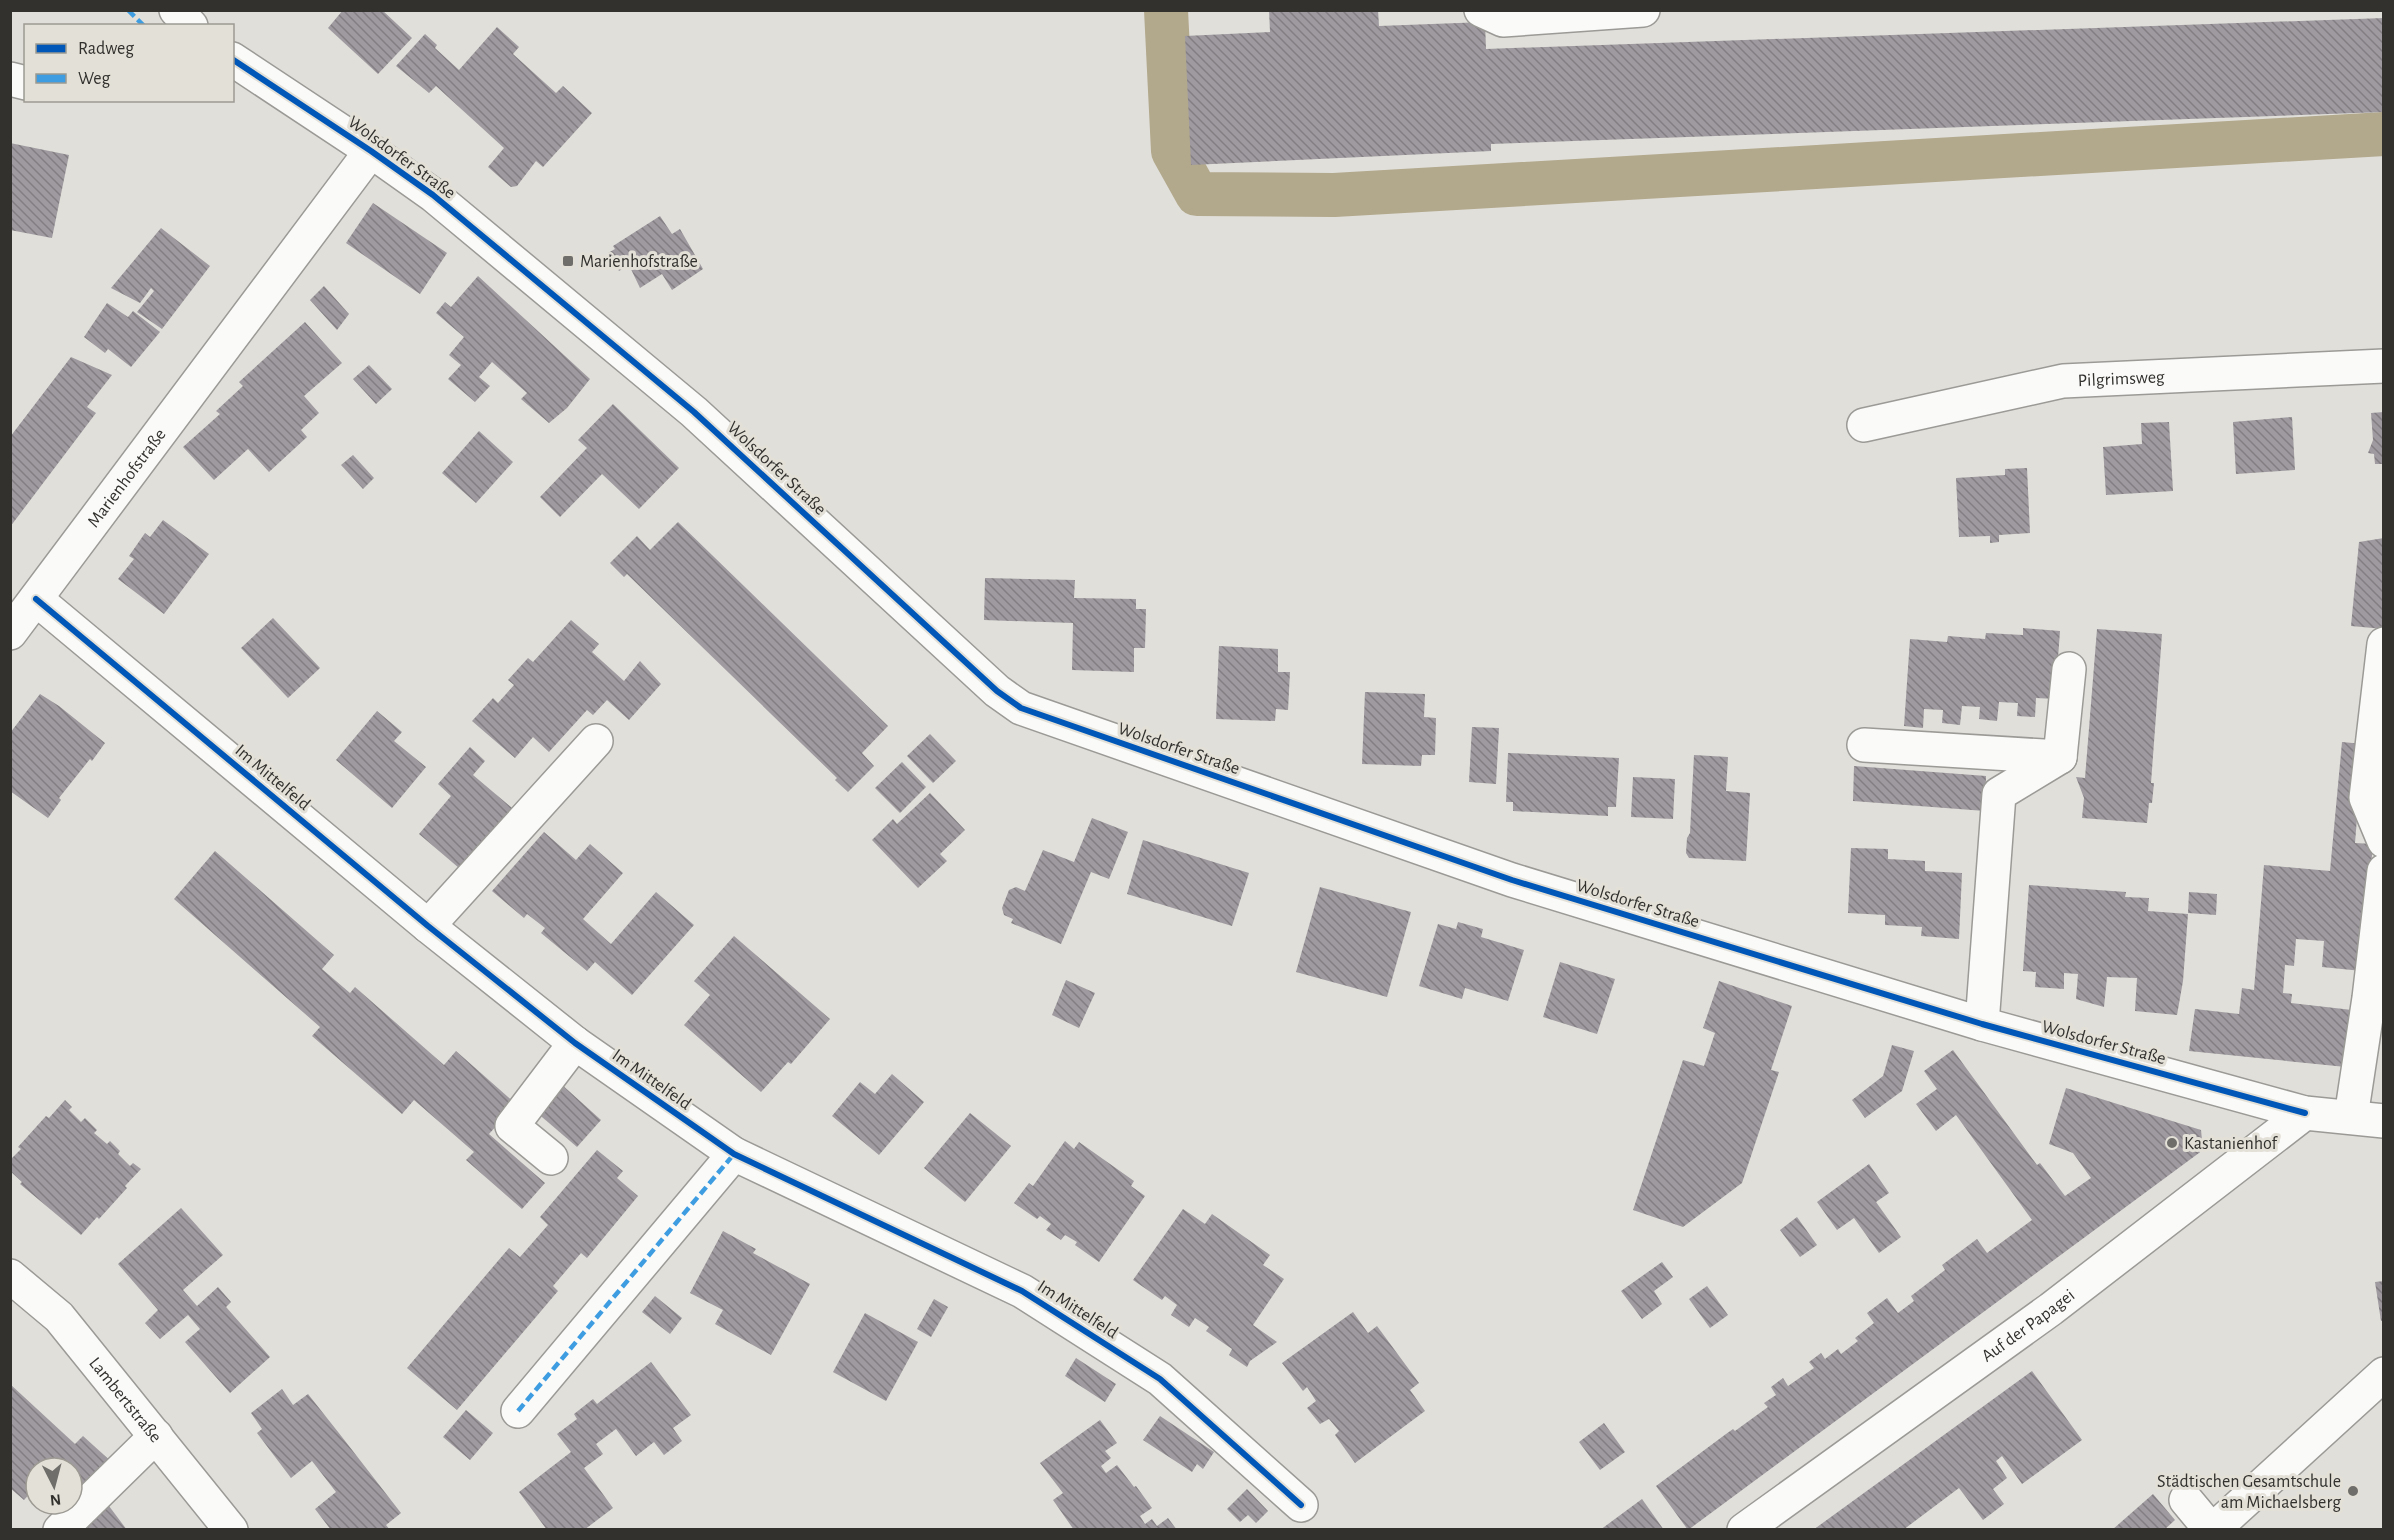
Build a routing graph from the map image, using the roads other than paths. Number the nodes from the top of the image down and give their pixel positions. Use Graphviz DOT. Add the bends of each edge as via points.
graph roads {
  1 [pos="176,10"];
  2 [pos="1481,10"];
  3 [pos="1643,10"];
  4 [pos="189,24"];
  5 [pos="234,60"];
  6 [pos="371,151"];
  7 [pos="2384,366"];
  8 [pos="1864,425"];
  9 [pos="36,599"];
  10 [pos="10,633"];
  11 [pos="2384,644"];
  12 [pos="2068,669"];
  13 [pos="596,741"];
  14 [pos="1864,745"];
  15 [pos="2060,757"];
  16 [pos="2384,841"];
  17 [pos="2384,871"];
  18 [pos="428,926"];
  19 [pos="1982,1024"];
  20 [pos="575,1043"];
  21 [pos="2305,1113"];
  22 [pos="2351,1118"];
  23 [pos="2384,1121"];
  24 [pos="734,1154"];
  25 [pos="551,1158"];
  26 [pos="10,1276"];
  27 [pos="2384,1374"];
  28 [pos="518,1411"];
  29 [pos="156,1436"];
  30 [pos="2186,1500"];
  31 [pos="1301,1505"];
  32 [pos="2218,1524"];
  33 [pos="60,1530"];
  34 [pos="231,1530"];
  35 [pos="1744,1530"];
  1 -- 4 [label="street"];
  2 -- 3 [label="street" via="1503,20"];
  5 -- 6 [label="street, Wolsdorfer Straße"];
  6 -- 9 [label="street, Marienhofstraße"];
  6 -- 19 [label="street, Wolsdorfer Straße" via="433,195 694,412 997,691 1021,708 1512,880"];
  7 -- 8 [label="street, Pilgrimsweg" via="2063,381"];
  9 -- 10 [label="street, Marienhofstraße"];
  9 -- 18 [label="street, Im Mittelfeld"];
  11 -- 16 [label="street" via="2366,798"];
  12 -- 15 [label="street"];
  13 -- 18 [label="street"];
  14 -- 15 [label="street"];
  15 -- 19 [label="street" via="1999,794"];
  17 -- 22 [label="street"];
  18 -- 20 [label="street, Im Mittelfeld"];
  19 -- 21 [label="street, Wolsdorfer Straße"];
  20 -- 24 [label="street, Im Mittelfeld"];
  20 -- 25 [label="street" via="512,1125"];
  21 -- 22 [label="street, Wolsdorfer Straße"];
  21 -- 35 [label="street, Auf der Papagei" via="2051,1309"];
  22 -- 23 [label="street, Wolsdorfer Straße"];
  24 -- 28 [label="street"];
  24 -- 31 [label="street, Im Mittelfeld" via="1022,1291 1160,1379"];
  26 -- 29 [label="street, Lambertstraße" via="59,1317"];
  27 -- 32 [label="street"];
  29 -- 33 [label="street"];
  29 -- 34 [label="street, Lambertstraße"];
  30 -- 32 [label="street"];
}
